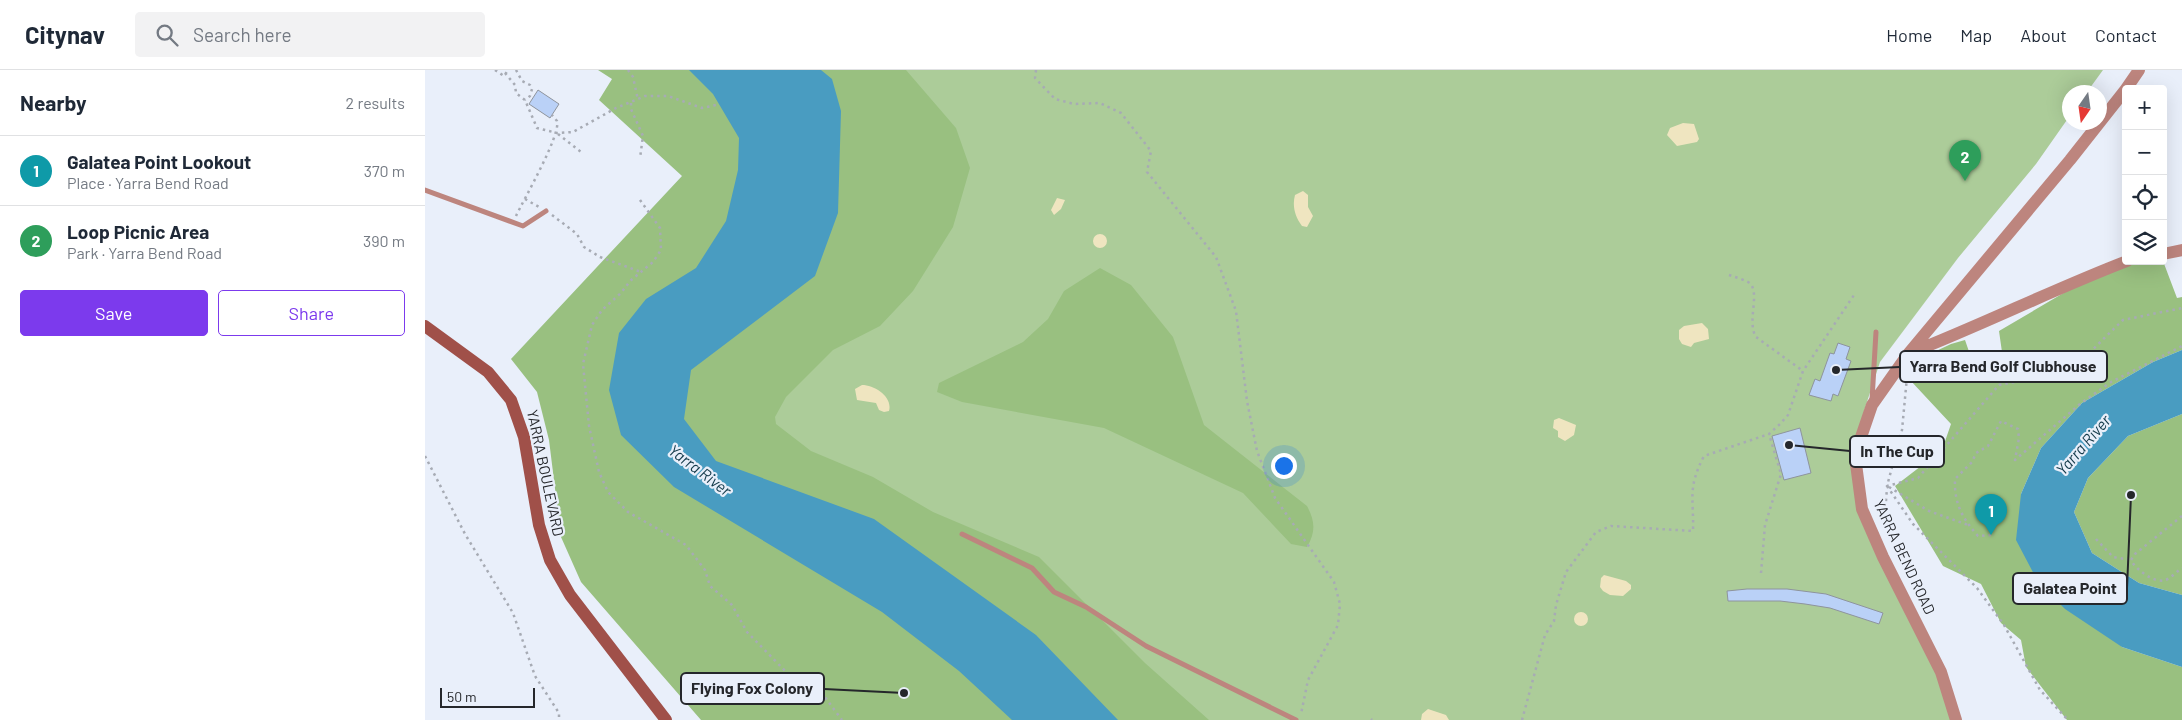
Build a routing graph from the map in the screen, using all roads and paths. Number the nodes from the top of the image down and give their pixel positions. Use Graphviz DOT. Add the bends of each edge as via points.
graph roads {
  1 [pos="495,70"];
  2 [pos="508,70"];
  3 [pos="516,70"];
  4 [pos="629,70"];
  5 [pos="1036,70"];
  6 [pos="2139,70"];
  7 [pos="505,74"];
  8 [pos="521,81"];
  9 [pos="515,85"];
  10 [pos="2129,85"];
  11 [pos="2122,94"];
  12 [pos="525,100"];
  13 [pos="638,100"];
  14 [pos="631,102"];
  15 [pos="716,104"];
  16 [pos="552,115"];
  17 [pos="557,134"];
  18 [pos="581,152"];
  19 [pos="641,158"];
  20 [pos="425,190"];
  21 [pos="525,199"];
  22 [pos="640,200"];
  23 [pos="546,211"];
  24 [pos="513,221"];
  25 [pos="2182,250"];
  26 [pos="2167,253"];
  27 [pos="2122,263"];
  28 [pos="641,272"];
  29 [pos="1729,275"];
  30 [pos="1854,295"];
  31 [pos="2182,308"];
  32 [pos="425,326"];
  33 [pos="1876,332"];
  34 [pos="2182,346"];
  35 [pos="1908,354"];
  36 [pos="1803,371"];
  37 [pos="1872,405"];
  38 [pos="1769,434"];
  39 [pos="425,456"];
  40 [pos="1887,486"];
  41 [pos="2182,516"];
  42 [pos="1969,525"];
  43 [pos="1885,529"];
  44 [pos="963,534"];
  45 [pos="1991,535"];
  46 [pos="2096,539"];
  47 [pos="2131,560"];
  48 [pos="2182,568"];
  49 [pos="1761,573"];
  50 [pos="840,719"];
  51 [pos="559,720"];
  52 [pos="666,720"];
  53 [pos="1298,720"];
  54 [pos="1522,720"];
  55 [pos="1956,720"];
  56 [pos="2068,720"];
  1 -- 7 [label="path" via="503,76"];
  2 -- 7 [label="path"];
  3 -- 8 [label="path"];
  4 -- 13 [label="path"];
  5 -- 53 [label="path" via="1035,78 1055,99 1074,104 1100,103 1121,113 1151,151 1147,172 1216,257 1236,311 1257,451 1275,498 1334,582 1341,604 1338,625 1308,680"];
  6 -- 10 [label="street, YARRA BEND ROAD"];
  7 -- 9 [label="path"];
  8 -- 9 [label="path"];
  8 -- 12 [label="path" via="531,85 532,89"];
  9 -- 12 [label="path" via="517,93"];
  11 -- 35 [label="street, YARRA BEND ROAD"];
  12 -- 17 [label="path" via="537,128"];
  13 -- 14 [label="path"];
  13 -- 15 [label="path" via="645,96 668,96 702,108"];
  14 -- 17 [label="path" via="573,132"];
  14 -- 19 [label="path" via="643,136"];
  16 -- 17 [label="path" via="557,121"];
  17 -- 18 [label="path"];
  17 -- 21 [label="path"];
  20 -- 24 [label="lane"];
  21 -- 23 [label="path"];
  21 -- 24 [label="path"];
  22 -- 28 [label="path" via="660,228 661,250"];
  23 -- 24 [label="lane" via="523,226"];
  23 -- 28 [label="path" via="577,234 584,247"];
  25 -- 26 [label="street"];
  27 -- 35 [label="street"];
  28 -- 50 [label="path" via="630,280 592,324 583,364 589,426 599,472 608,492 628,512 686,545 705,570 710,586 731,605 747,632 796,682 824,696"];
  29 -- 36 [label="path" via="1749,282 1754,289 1751,329 1756,337"];
  30 -- 36 [label="path"];
  31 -- 40 [label="path" via="2123,320 2088,354 2053,375 1999,385 1918,478"];
  32 -- 52 [label="main road, YARRA BOULEVARD" via="488,372 511,400 524,437 539,525 550,560 575,602"];
  33 -- 37 [label="lane"];
  34 -- 42 [label="path" via="2111,382 2079,404 2015,460 2018,429 2001,421 1988,446 1976,453 1972,462 1955,479 1954,497"];
  35 -- 37 [label="street, YARRA BEND ROAD"];
  35 -- 40 [label="path" via="1902,430"];
  36 -- 38 [label="path" via="1788,415"];
  37 -- 55 [label="street, YARRA BEND ROAD" via="1859,443 1856,464 1862,509 1941,672"];
  38 -- 49 [label="path" via="1781,474 1765,525"];
  38 -- 54 [label="path" via="1704,456 1691,490 1693,532 1611,526 1596,532 1566,572 1554,622 1545,635"];
  39 -- 51 [label="path" via="465,534 513,614 535,676 559,713"];
  40 -- 42 [label="path" via="1929,511"];
  40 -- 43 [label="path"];
  40 -- 56 [label="path" via="1913,524 1977,588 2004,625 2040,690"];
  41 -- 47 [label="path"];
  42 -- 45 [label="path" via="1978,536"];
  44 -- 53 [label="lane" via="1032,568 1055,592 1086,607 1146,646"];
  46 -- 47 [label="path" via="2113,558"];
  47 -- 48 [label="path" via="2134,566 2157,580 2166,580"];
}
